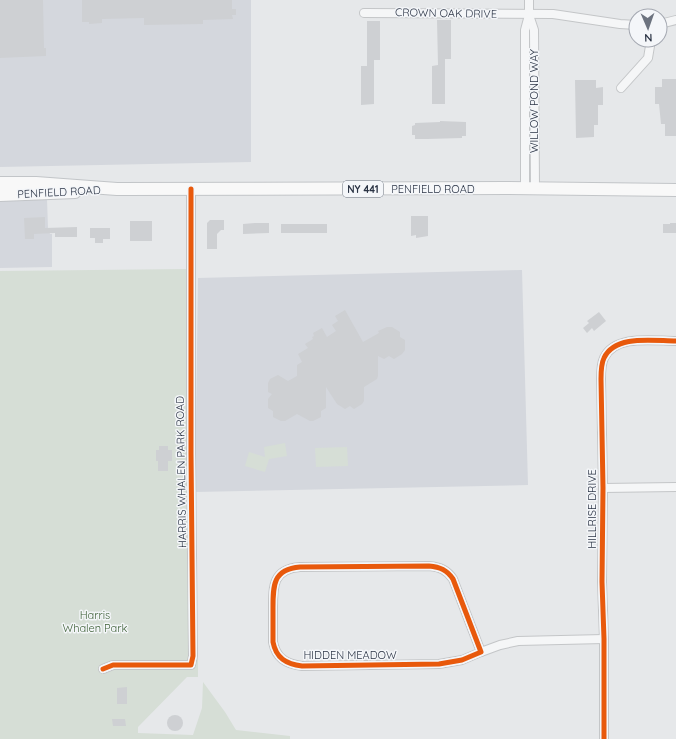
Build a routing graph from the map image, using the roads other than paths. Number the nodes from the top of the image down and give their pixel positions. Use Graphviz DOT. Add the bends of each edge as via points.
graph roads {
  1 [pos="529,0"];
  2 [pos="364,13"];
  3 [pos="529,15"];
  4 [pos="628,24"];
  5 [pos="650,48"];
  6 [pos="621,88"];
  7 [pos="0,183"];
  8 [pos="530,188"];
  9 [pos="117,189"];
  10 [pos="191,189"];
  11 [pos="676,190"];
  12 [pos="0,196"];
  13 [pos="676,341"];
  14 [pos="676,487"];
  15 [pos="603,488"];
  16 [pos="604,639"];
  17 [pos="481,652"];
  18 [pos="104,669"];
  19 [pos="604,739"];
  1 -- 3 [label="street, WILLOW POND WAY"];
  2 -- 3 [label="street, CROWN OAK DRIVE"];
  3 -- 4 [label="street" via="553,14"];
  3 -- 8 [label="street, WILLOW POND WAY" via="534,30"];
  5 -- 6 [label="street" via="648,58"];
  7 -- 9 [label="main road, PENFIELD ROAD / NY 441"];
  8 -- 10 [label="main road, PENFIELD ROAD / NY 441"];
  8 -- 11 [label="main road, PENFIELD ROAD / NY 441"];
  9 -- 10 [label="main road, PENFIELD ROAD / NY 441"];
  9 -- 12 [label="main road, PENFIELD ROAD / NY 441"];
  10 -- 18 [label="street, HARRIS WHALEN PARK ROAD" via="193,656 191,665 113,665"];
  13 -- 15 [label="street, HILLRISE DRIVE" via="626,342 613,347 604,358 601,379"];
  14 -- 15 [label="street"];
  15 -- 16 [label="street, HILLRISE DRIVE"];
  16 -- 17 [label="street, HIDDEN MEADOW" via="518,641"];
  16 -- 19 [label="street, HILLRISE DRIVE"];
  17 -- 17 [label="street, HIDDEN MEADOW" via="439,664 294,665 281,659 273,642 274,583 281,574 293,568 437,566 453,579"];
}
